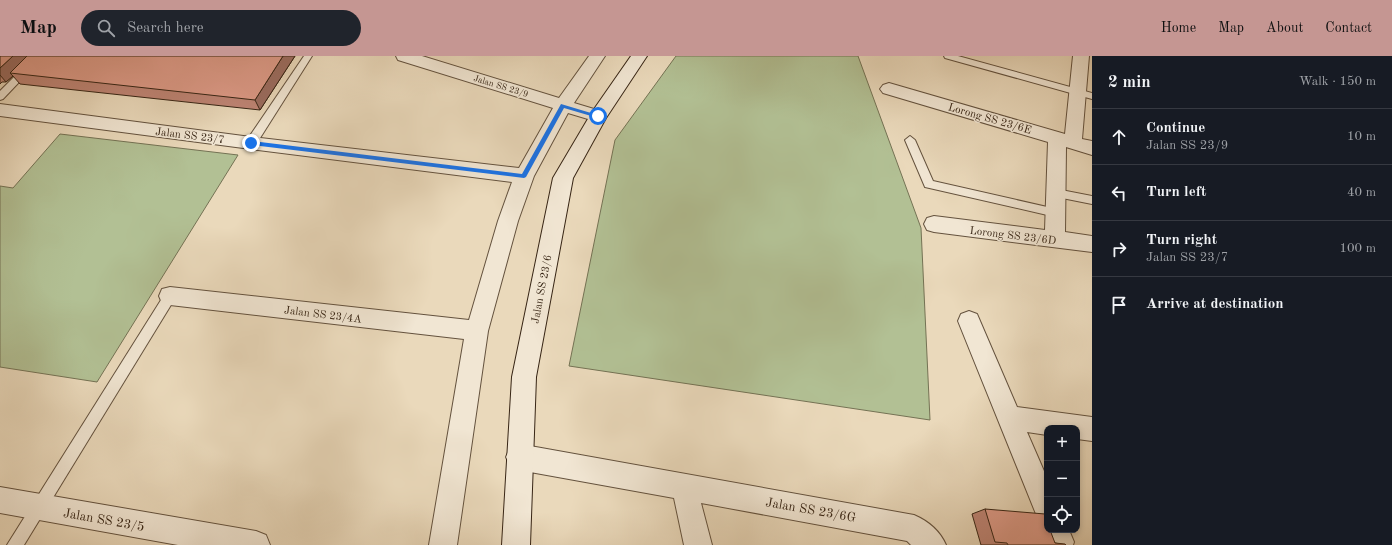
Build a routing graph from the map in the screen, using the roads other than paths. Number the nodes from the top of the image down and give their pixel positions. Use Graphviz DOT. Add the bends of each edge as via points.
graph roads {
  1 [pos="40,56"];
  2 [pos="308,56"];
  3 [pos="404,56"];
  4 [pos="598,56"];
  5 [pos="639,56"];
  6 [pos="948,56"];
  7 [pos="1081,56"];
  8 [pos="889,89"];
  9 [pos="1085,94"];
  10 [pos="0,97"];
  11 [pos="563,106"];
  12 [pos="0,110"];
  13 [pos="598,116"];
  14 [pos="910,140"];
  15 [pos="1065,140"];
  16 [pos="251,143"];
  17 [pos="1092,148"];
  18 [pos="524,176"];
  19 [pos="1056,193"];
  20 [pos="1092,200"];
  21 [pos="1056,213"];
  22 [pos="934,224"];
  23 [pos="1054,240"];
  24 [pos="1092,244"];
  25 [pos="170,296"];
  26 [pos="969,321"];
  27 [pos="477,331"];
  28 [pos="1010,418"];
  29 [pos="1092,429"];
  30 [pos="519,457"];
  31 [pos="684,486"];
  32 [pos="0,500"];
  33 [pos="1044,503"];
  34 [pos="38,508"];
  35 [pos="15,545"];
  36 [pos="256,545"];
  37 [pos="443,545"];
  38 [pos="516,545"];
  39 [pos="698,545"];
  40 [pos="932,545"];
  1 -- 10 [label="lane"];
  2 -- 16 [label="lane"];
  3 -- 11 [label="street, Jalan SS 23/9"];
  4 -- 11 [label="street"];
  5 -- 13 [label="street, Jalan SS 23/6"];
  6 -- 9 [label="lane"];
  7 -- 9 [label="street"];
  8 -- 15 [label="street, Lorong SS 23/6E"];
  9 -- 15 [label="street"];
  11 -- 13 [label="street, Jalan SS 23/9"];
  11 -- 18 [label="street"];
  12 -- 16 [label="street, Jalan SS 23/7"];
  13 -- 30 [label="street, Jalan SS 23/6" via="563,178 524,376"];
  14 -- 21 [label="lane" via="929,184"];
  15 -- 17 [label="street, Lorong SS 23/6E"];
  15 -- 19 [label="street"];
  16 -- 18 [label="street, Jalan SS 23/7"];
  18 -- 27 [label="street" via="508,221"];
  19 -- 20 [label="lane"];
  19 -- 21 [label="street"];
  21 -- 23 [label="street"];
  22 -- 23 [label="street, Lorong SS 23/6D"];
  23 -- 24 [label="street, Lorong SS 23/6D"];
  25 -- 27 [label="street, Jalan SS 23/4A"];
  25 -- 34 [label="lane"];
  26 -- 28 [label="street"];
  27 -- 37 [label="street"];
  28 -- 29 [label="street"];
  28 -- 33 [label="street"];
  30 -- 31 [label="street, Jalan SS 23/6G"];
  30 -- 38 [label="street, Jalan SS 23/6"];
  31 -- 39 [label="street"];
  31 -- 40 [label="street, Jalan SS 23/6G" via="914,529"];
  32 -- 34 [label="street, Jalan SS 23/5"];
  34 -- 35 [label="lane"];
  34 -- 36 [label="street, Jalan SS 23/5"];
}
